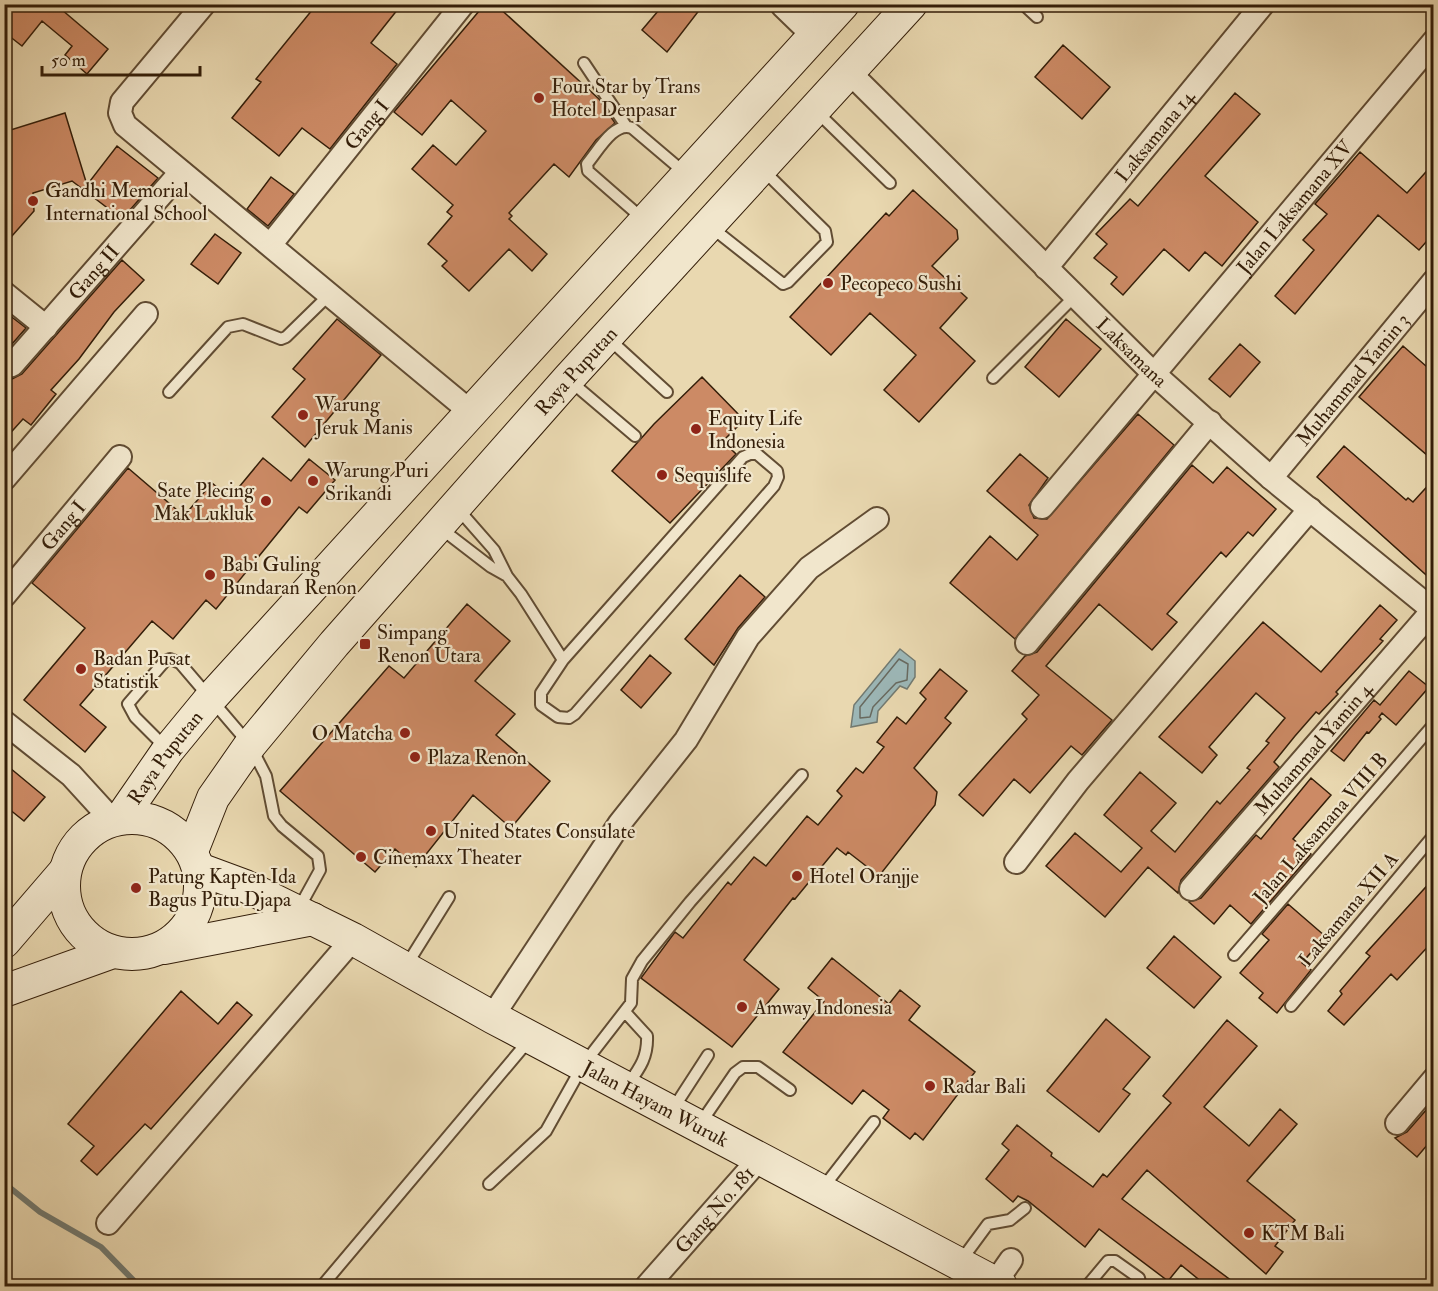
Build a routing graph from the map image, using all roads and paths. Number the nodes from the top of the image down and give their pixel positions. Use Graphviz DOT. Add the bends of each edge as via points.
graph roads {
  1 [pos="204,4"];
  2 [pos="463,4"];
  3 [pos="785,4"];
  4 [pos="843,4"];
  5 [pos="910,4"];
  6 [pos="1023,4"];
  7 [pos="1263,4"];
  8 [pos="1037,16"];
  9 [pos="816,34"];
  10 [pos="1434,41"];
  11 [pos="584,63"];
  12 [pos="849,72"];
  13 [pos="814,109"];
  14 [pos="626,126"];
  15 [pos="761,168"];
  16 [pos="181,171"];
  17 [pos="688,175"];
  18 [pos="890,183"];
  19 [pos="645,221"];
  20 [pos="709,225"];
  21 [pos="272,244"];
  22 [pos="1046,268"];
  23 [pos="1434,281"];
  24 [pos="4,293"];
  25 [pos="328,295"];
  26 [pos="1075,296"];
  27 [pos="146,314"];
  28 [pos="46,327"];
  29 [pos="607,337"];
  30 [pos="4,367"];
  31 [pos="1153,373"];
  32 [pos="993,378"];
  33 [pos="568,379"];
  34 [pos="169,392"];
  35 [pos="667,393"];
  36 [pos="472,413"];
  37 [pos="1210,422"];
  38 [pos="635,436"];
  39 [pos="120,457"];
  40 [pos="4,478"];
  41 [pos="1271,478"];
  42 [pos="1042,507"];
  43 [pos="1310,509"];
  44 [pos="446,516"];
  45 [pos="877,519"];
  46 [pos="507,576"];
  47 [pos="4,596"];
  48 [pos="1433,610"];
  49 [pos="1027,643"];
  50 [pos="563,660"];
  51 [pos="210,699"];
  52 [pos="4,722"];
  53 [pos="1434,724"];
  54 [pos="250,745"];
  55 [pos="168,750"];
  56 [pos="802,775"];
  57 [pos="110,822"];
  58 [pos="1434,835"];
  59 [pos="195,860"];
  60 [pos="1016,862"];
  61 [pos="65,871"];
  62 [pos="1191,889"];
  63 [pos="449,897"];
  64 [pos="306,915"];
  65 [pos="353,939"];
  66 [pos="4,942"];
  67 [pos="160,949"];
  68 [pos="113,952"];
  69 [pos="1234,955"];
  70 [pos="406,967"];
  71 [pos="4,991"];
  72 [pos="1291,1006"];
  73 [pos="625,1012"];
  74 [pos="492,1017"];
  75 [pos="532,1037"];
  76 [pos="708,1055"];
  77 [pos="583,1065"];
  78 [pos="1434,1079"];
  79 [pos="626,1087"];
  80 [pos="790,1090"];
  81 [pos="685,1119"];
  82 [pos="874,1122"];
  83 [pos="1397,1123"];
  84 [pos="759,1159"];
  85 [pos="489,1184"];
  86 [pos="820,1192"];
  87 [pos="1025,1208"];
  88 [pos="108,1223"];
  89 [pos="958,1264"];
  90 [pos="1000,1279"];
  91 [pos="322,1287"];
  92 [pos="647,1287"];
  93 [pos="1087,1287"];
  94 [pos="1141,1287"];
  1 -- 16 [label="street" via="122,102 120,113 125,124"];
  2 -- 21 [label="street, Gang I"];
  3 -- 9 [label="street"];
  4 -- 9 [label="main road, Raya Puputan"];
  5 -- 12 [label="main road, Raya Puputan"];
  6 -- 8 [label="lane"];
  7 -- 22 [label="street, Laksamana 14"];
  9 -- 17 [label="main road, Raya Puputan"];
  10 -- 31 [label="street, Jalan Laksamana XV"];
  11 -- 14 [label="lane"];
  12 -- 13 [label="main road, Raya Puputan"];
  12 -- 22 [label="street, Laksamana"];
  13 -- 15 [label="main road, Raya Puputan"];
  13 -- 18 [label="lane"];
  14 -- 17 [label="lane"];
  14 -- 19 [label="lane" via="618,128 587,164 588,171"];
  15 -- 20 [label="main road, Raya Puputan"];
  15 -- 20 [label="lane" via="825,231 827,242 783,284"];
  16 -- 21 [label="street"];
  16 -- 28 [label="street, Gang II"];
  17 -- 19 [label="main road, Raya Puputan"];
  19 -- 36 [label="main road, Raya Puputan"];
  20 -- 29 [label="main road, Raya Puputan"];
  21 -- 25 [label="street"];
  22 -- 26 [label="street, Laksamana"];
  23 -- 41 [label="street, Muhammad Yamin 3"];
  24 -- 28 [label="street"];
  25 -- 34 [label="lane" via="281,339 243,324 228,327"];
  25 -- 36 [label="street"];
  26 -- 31 [label="street, Laksamana"];
  26 -- 32 [label="lane"];
  27 -- 40 [label="street"];
  28 -- 30 [label="street, Gang II" via="12,365"];
  29 -- 33 [label="main road, Raya Puputan"];
  29 -- 35 [label="lane"];
  31 -- 37 [label="street, Laksamana"];
  31 -- 42 [label="street, Jalan Laksamana XV"];
  33 -- 38 [label="lane"];
  33 -- 44 [label="main road, Raya Puputan"];
  36 -- 51 [label="main road, Raya Puputan"];
  37 -- 41 [label="street, Laksamana"];
  37 -- 49 [label="street"];
  39 -- 47 [label="street, Gang I"];
  41 -- 43 [label="street, Laksamana"];
  43 -- 48 [label="street, Laksamana"];
  43 -- 60 [label="street" via="1078,782"];
  44 -- 46 [label="lane" via="491,567"];
  44 -- 46 [label="lane" via="485,537"];
  44 -- 54 [label="main road, Raya Puputan"];
  45 -- 74 [label="street" via="809,568 748,637 687,740 620,823"];
  46 -- 50 [label="lane"];
  48 -- 62 [label="street, Muhammad Yamin 4"];
  50 -- 50 [label="lane" via="743,457 757,454 777,471 774,486 569,718 558,717 539,700"];
  51 -- 54 [label="lane, Raya Puputan"];
  51 -- 55 [label="main road, Raya Puputan"];
  51 -- 55 [label="lane" via="180,663 170,658 131,698 130,711"];
  52 -- 57 [label="street" via="84,788"];
  53 -- 69 [label="lane, Jalan Laksamana VIII B"];
  54 -- 59 [label="main road, Raya Puputan" via="213,798"];
  54 -- 64 [label="lane" via="266,776 274,816 321,863"];
  55 -- 57 [label="main road, Raya Puputan"];
  56 -- 73 [label="lane" via="642,962 632,979 631,1003"];
  57 -- 59 [label="main road" via="153,821 168,828"];
  57 -- 61 [label="main road" via="79,843"];
  58 -- 72 [label="lane, Laksamana XII A"];
  59 -- 64 [label="main road, Jalan Hayam Wuruk"];
  59 -- 67 [label="main road" via="201,888 197,907 176,939"];
  61 -- 66 [label="main road"];
  61 -- 68 [label="main road" via="68,912 94,944"];
  63 -- 70 [label="lane"];
  64 -- 65 [label="main road, Jalan Hayam Wuruk"];
  64 -- 67 [label="main road"];
  65 -- 70 [label="main road, Jalan Hayam Wuruk"];
  65 -- 88 [label="street"];
  67 -- 68 [label="main road" via="137,954"];
  68 -- 71 [label="main road"];
  70 -- 74 [label="main road, Jalan Hayam Wuruk"];
  73 -- 77 [label="lane"];
  73 -- 79 [label="lane" via="647,1036 648,1043 643,1065"];
  74 -- 75 [label="main road, Jalan Hayam Wuruk"];
  75 -- 77 [label="main road, Jalan Hayam Wuruk"];
  75 -- 91 [label="lane"];
  76 -- 81 [label="lane"];
  77 -- 79 [label="main road, Jalan Hayam Wuruk"];
  77 -- 85 [label="lane" via="546,1131"];
  78 -- 83 [label="street"];
  79 -- 81 [label="main road, Jalan Hayam Wuruk"];
  80 -- 81 [label="lane" via="758,1067 743,1066"];
  81 -- 84 [label="main road, Jalan Hayam Wuruk"];
  82 -- 86 [label="lane"];
  84 -- 86 [label="main road, Jalan Hayam Wuruk"];
  84 -- 92 [label="street, Gang No. 181"];
  86 -- 89 [label="main road, Jalan Hayam Wuruk"];
  87 -- 89 [label="lane" via="1010,1220 988,1224"];
  89 -- 90 [label="main road, Jalan Hayam Wuruk"];
  93 -- 94 [label="lane" via="1108,1261 1139,1278"];
}
